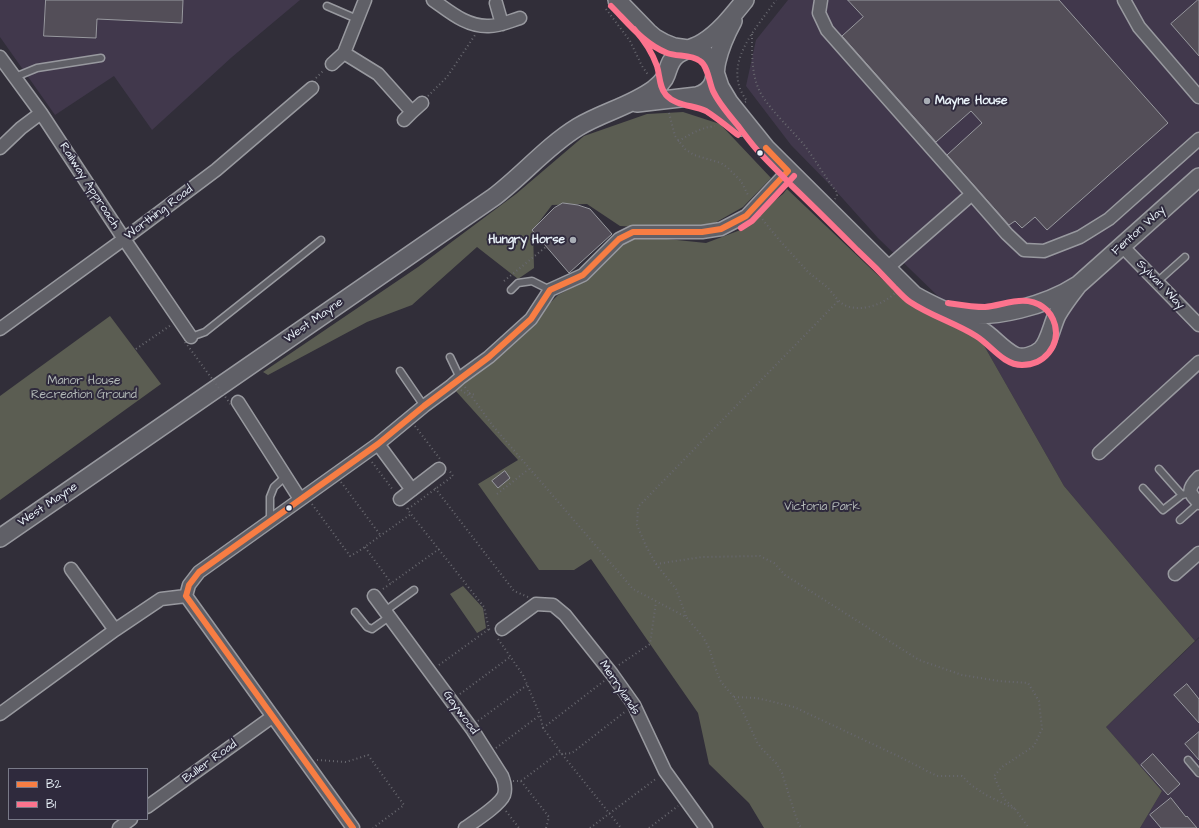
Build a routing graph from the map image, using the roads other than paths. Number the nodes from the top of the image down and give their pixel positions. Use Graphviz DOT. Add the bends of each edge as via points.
graph roads {
  1 [pos="365,0"];
  2 [pos="433,0"];
  3 [pos="821,0"];
  4 [pos="1124,0"];
  5 [pos="744,1"];
  6 [pos="496,3"];
  7 [pos="611,4"];
  8 [pos="327,6"];
  9 [pos="520,18"];
  10 [pos="357,20"];
  11 [pos="502,24"];
  12 [pos="648,32"];
  13 [pos="689,50"];
  14 [pos="344,52"];
  15 [pos="0,58"];
  16 [pos="101,58"];
  17 [pos="332,64"];
  18 [pos="715,74"];
  19 [pos="15,77"];
  20 [pos="659,77"];
  21 [pos="312,88"];
  22 [pos="1199,96"];
  23 [pos="691,97"];
  24 [pos="422,103"];
  25 [pos="627,105"];
  26 [pos="41,114"];
  27 [pos="1199,139"];
  28 [pos="0,148"];
  29 [pos="766,148"];
  30 [pos="788,171"];
  31 [pos="1199,177"];
  32 [pos="972,194"];
  33 [pos="124,239"];
  34 [pos="321,240"];
  35 [pos="1122,246"];
  36 [pos="1185,256"];
  37 [pos="886,269"];
  38 [pos="1157,282"];
  39 [pos="1078,285"];
  40 [pos="511,290"];
  41 [pos="550,290"];
  42 [pos="1018,309"];
  43 [pos="947,311"];
  44 [pos="1199,325"];
  45 [pos="0,329"];
  46 [pos="1048,336"];
  47 [pos="188,339"];
  48 [pos="1008,351"];
  49 [pos="450,357"];
  50 [pos="1199,362"];
  51 [pos="400,371"];
  52 [pos="460,378"];
  53 [pos="235,404"];
  54 [pos="424,406"];
  55 [pos="378,444"];
  56 [pos="1099,453"];
  57 [pos="444,468"];
  58 [pos="1159,469"];
  59 [pos="286,476"];
  60 [pos="1199,477"];
  61 [pos="1143,488"];
  62 [pos="412,490"];
  63 [pos="1186,494"];
  64 [pos="303,497"];
  65 [pos="400,499"];
  66 [pos="1199,503"];
  67 [pos="270,520"];
  68 [pos="1180,520"];
  69 [pos="0,538"];
  70 [pos="1199,553"];
  71 [pos="72,569"];
  72 [pos="1175,574"];
  73 [pos="414,590"];
  74 [pos="186,596"];
  75 [pos="374,596"];
  76 [pos="355,612"];
  77 [pos="387,614"];
  78 [pos="502,629"];
  79 [pos="115,630"];
  80 [pos="0,714"];
  81 [pos="272,717"];
  82 [pos="1188,760"];
  83 [pos="1199,773"];
  84 [pos="148,807"];
  85 [pos="130,820"];
  86 [pos="119,828"];
  87 [pos="353,828"];
  88 [pos="466,828"];
  89 [pos="706,828"];
  1 -- 10 [label="street"];
  2 -- 11 [label="street" via="460,19 477,26"];
  3 -- 32 [label="street" via="819,13 827,30"];
  4 -- 22 [label="street" via="1138,28"];
  5 -- 13 [label="main road, West Mayne" via="712,36"];
  5 -- 18 [label="main road, West Mayne" via="722,43"];
  6 -- 11 [label="street"];
  7 -- 12 [label="main road"];
  8 -- 10 [label="lane"];
  9 -- 11 [label="street"];
  10 -- 14 [label="street"];
  12 -- 13 [label="main road" via="664,43"];
  12 -- 20 [label="main road" via="659,50"];
  13 -- 18 [label="main road" via="705,54"];
  13 -- 20 [label="main road, West Mayne" via="673,58"];
  14 -- 17 [label="street"];
  14 -- 24 [label="street" via="378,74 408,116"];
  15 -- 19 [label="street, Railway Approach"];
  16 -- 19 [label="lane" via="38,68"];
  18 -- 23 [label="main road, West Mayne" via="713,84 704,94"];
  18 -- 29 [label="main road, Fenton Way" via="729,102"];
  19 -- 26 [label="street, Railway Approach"];
  20 -- 23 [label="main road" via="668,81 673,91"];
  20 -- 25 [label="main road, West Mayne" via="664,80 656,88"];
  21 -- 33 [label="street, Worthing Road" via="216,170"];
  23 -- 25 [label="main road, West Mayne"];
  23 -- 29 [label="main road, Fenton Way" via="711,105"];
  25 -- 69 [label="main road, West Mayne" via="592,119 566,136 494,197"];
  26 -- 28 [label="street"];
  26 -- 33 [label="street, Railway Approach"];
  27 -- 32 [label="street" via="1109,219 1080,237 1044,251 1024,250"];
  29 -- 30 [label="main road, Fenton Way"];
  30 -- 37 [label="main road, Fenton Way"];
  30 -- 41 [label="street" via="746,216 721,229 702,232 633,232 619,240 582,275"];
  31 -- 35 [label="main road, Fenton Way"];
  32 -- 37 [label="street"];
  33 -- 45 [label="street, Worthing Road"];
  33 -- 47 [label="street, Railway Approach" via="179,320"];
  34 -- 47 [label="lane" via="205,332"];
  35 -- 38 [label="street, Sylvan Way"];
  35 -- 39 [label="main road, Fenton Way"];
  36 -- 38 [label="lane"];
  37 -- 43 [label="main road, Fenton Way" via="914,295"];
  38 -- 44 [label="street, Sylvan Way"];
  39 -- 42 [label="main road, Fenton Way" via="1057,296"];
  39 -- 46 [label="main road, Fenton Way" via="1058,314"];
  40 -- 41 [label="lane" via="518,284 532,281"];
  41 -- 52 [label="street" via="531,319 489,357"];
  42 -- 43 [label="main road, Fenton Way" via="985,314"];
  42 -- 46 [label="main road" via="1029,309 1042,316"];
  42 -- 48 [label="main road" via="1002,320 999,331 1000,340"];
  43 -- 48 [label="main road, Fenton Way" via="982,330"];
  46 -- 48 [label="main road, Fenton Way" via="1045,344 1033,355 1019,357"];
  49 -- 52 [label="lane"];
  50 -- 56 [label="street"];
  51 -- 54 [label="lane"];
  52 -- 54 [label="street"];
  53 -- 59 [label="street"];
  54 -- 55 [label="street"];
  55 -- 62 [label="street"];
  55 -- 64 [label="street"];
  57 -- 62 [label="street"];
  58 -- 63 [label="lane"];
  59 -- 64 [label="street"];
  59 -- 67 [label="lane" via="274,487 270,497"];
  60 -- 63 [label="street"];
  61 -- 63 [label="lane" via="1163,510"];
  62 -- 65 [label="street"];
  63 -- 66 [label="street"];
  64 -- 67 [label="street"];
  66 -- 68 [label="lane"];
  67 -- 74 [label="street" via="199,572 189,585"];
  70 -- 72 [label="street"];
  71 -- 79 [label="street"];
  73 -- 77 [label="lane"];
  74 -- 79 [label="street" via="162,599"];
  74 -- 81 [label="street"];
  75 -- 77 [label="street, Gaywood"];
  76 -- 77 [label="lane" via="366,627 372,629"];
  77 -- 88 [label="street, Gaywood" via="470,726 504,780 504,794 499,802"];
  78 -- 89 [label="street, Merrylands" via="536,604 553,605 566,615 634,706 666,771"];
  79 -- 80 [label="street"];
  81 -- 84 [label="street, Buller Road"];
  81 -- 87 [label="street"];
  82 -- 83 [label="lane"];
  85 -- 86 [label="street"];
}
